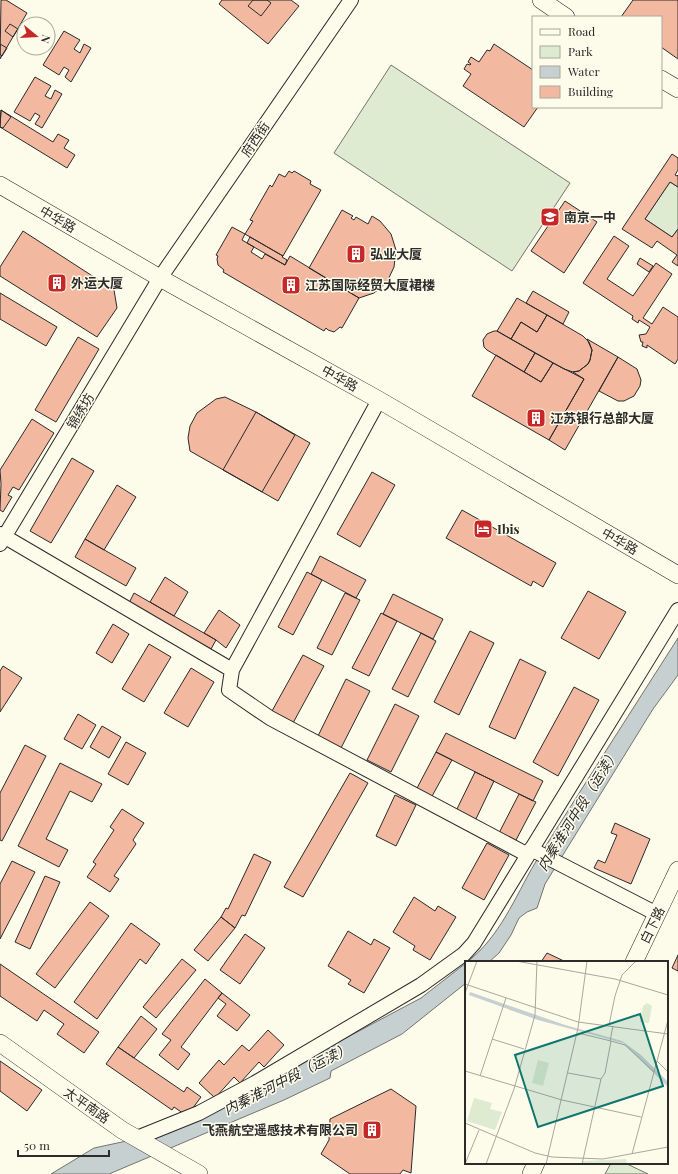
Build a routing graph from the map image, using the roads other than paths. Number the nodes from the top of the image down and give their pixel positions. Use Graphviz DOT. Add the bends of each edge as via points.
graph roads {
  1 [pos="351,0"];
  2 [pos="541,0"];
  3 [pos="565,16"];
  4 [pos="662,80"];
  5 [pos="678,89"];
  6 [pos="0,185"];
  7 [pos="160,278"];
  8 [pos="379,400"];
  9 [pos="1,538"];
  10 [pos="678,575"];
  11 [pos="678,610"];
  12 [pos="232,670"];
  13 [pos="530,852"];
  14 [pos="678,870"];
  15 [pos="674,889"];
  16 [pos="658,914"];
  17 [pos="634,961"];
  18 [pos="0,1043"];
  19 [pos="137,1138"];
  20 [pos="536,1164"];
  21 [pos="198,1174"];
  22 [pos="531,1174"];
  1 -- 7 [label="street, 府西街"];
  2 -- 3 [label="street"];
  4 -- 5 [label="street"];
  6 -- 7 [label="main road, 中华路"];
  7 -- 8 [label="main road, 中华路"];
  7 -- 9 [label="street, 锦绣坊"];
  8 -- 10 [label="main road, 中华路"];
  8 -- 12 [label="street"];
  9 -- 12 [label="street"];
  11 -- 13 [label="street"];
  12 -- 13 [label="street" via="229,690 270,718"];
  13 -- 16 [label="street" via="573,870"];
  13 -- 19 [label="street" via="474,943 454,963 255,1083 199,1113"];
  14 -- 15 [label="main road, 白下路"];
  15 -- 16 [label="main road, 白下路"];
  16 -- 17 [label="main road, 白下路"];
  18 -- 19 [label="main road, 太平南路"];
  19 -- 21 [label="main road, 太平南路"];
  20 -- 22 [label="main road"];
}
